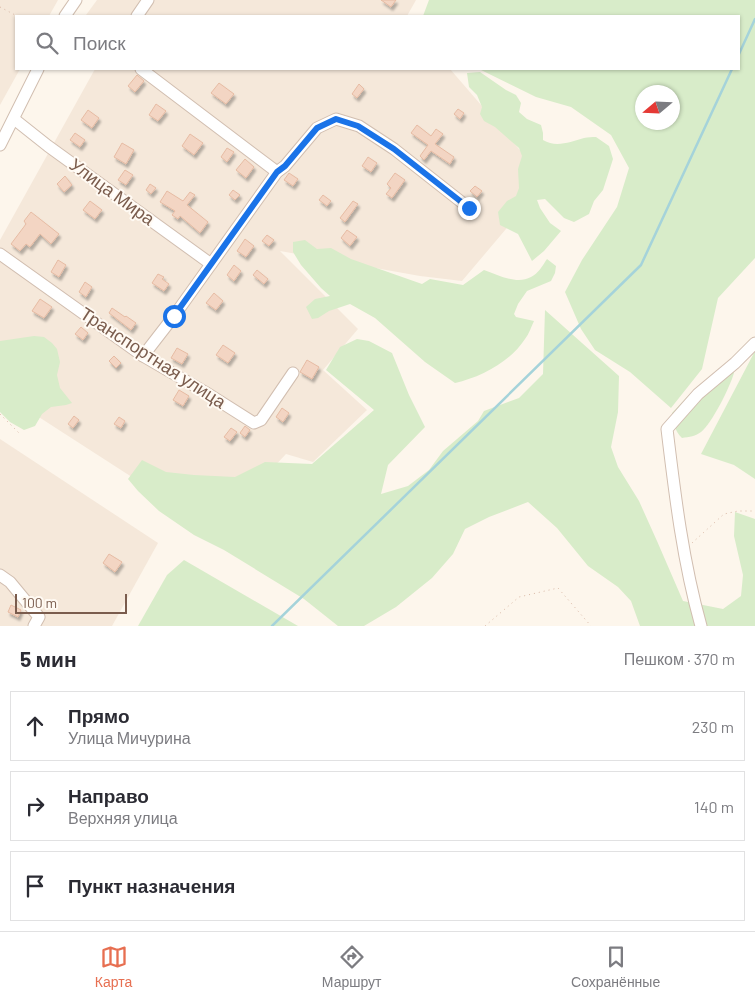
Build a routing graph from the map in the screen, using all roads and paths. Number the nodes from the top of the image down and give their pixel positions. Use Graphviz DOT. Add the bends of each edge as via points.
graph roads {
  1 [pos="76,0"];
  2 [pos="148,0"];
  3 [pos="0,7"];
  4 [pos="15,15"];
  5 [pos="68,15"];
  6 [pos="138,15"];
  7 [pos="38,70"];
  8 [pos="141,70"];
  9 [pos="14,119"];
  10 [pos="0,145"];
  11 [pos="277,172"];
  12 [pos="469,208"];
  13 [pos="0,254"];
  14 [pos="211,264"];
  15 [pos="755,344"];
  16 [pos="143,356"];
  17 [pos="293,373"];
  18 [pos="0,414"];
  19 [pos="19,433"];
  20 [pos="755,510"];
  21 [pos="684,550"];
  22 [pos="0,575"];
  23 [pos="36,621"];
  24 [pos="484,626"];
  25 [pos="590,626"];
  26 [pos="701,626"];
  1 -- 5 [label="street"];
  2 -- 6 [label="street"];
  3 -- 4 [label="path"];
  7 -- 9 [label="street"];
  8 -- 11 [label="street"];
  9 -- 10 [label="street"];
  9 -- 14 [label="street, Улица Мира"];
  11 -- 12 [label="street" via="317,128 336,119 358,126 394,149"];
  11 -- 14 [label="street"];
  13 -- 16 [label="street, Транспортная улица"];
  14 -- 16 [label="street"];
  15 -- 21 [label="street" via="698,394 667,429"];
  16 -- 17 [label="street, Транспортная улица" via="254,423 261,420"];
  18 -- 19 [label="path"];
  20 -- 21 [label="path" via="724,514"];
  21 -- 26 [label="street"];
  22 -- 23 [label="street" via="10,582"];
  24 -- 25 [label="path" via="519,597 558,588"];
}
